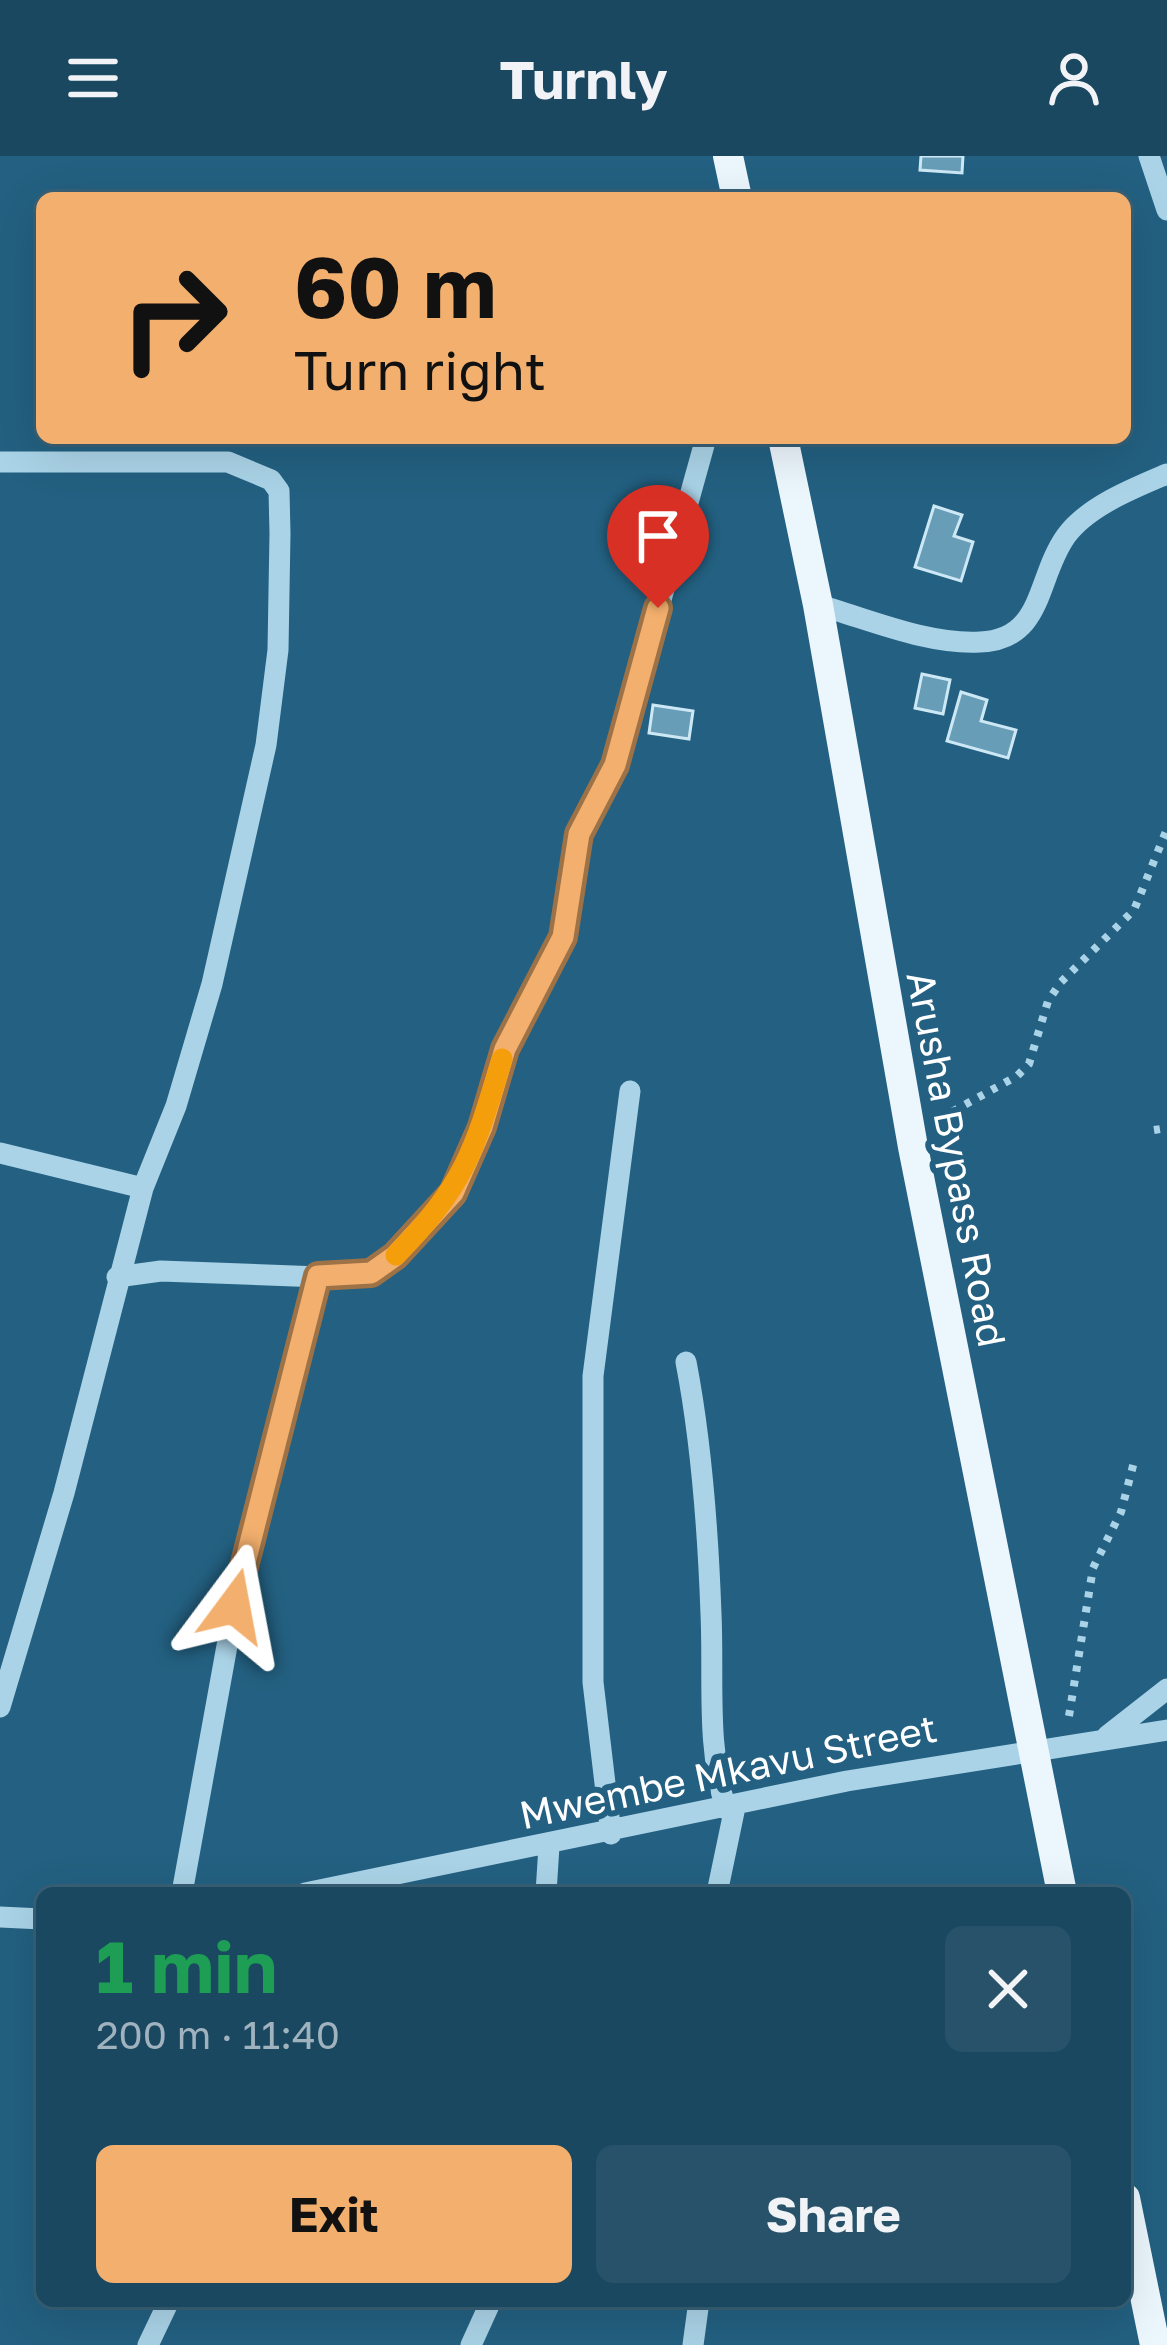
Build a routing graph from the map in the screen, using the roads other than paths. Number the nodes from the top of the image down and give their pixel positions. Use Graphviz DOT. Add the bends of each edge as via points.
graph roads {
  1 [pos="728,156"];
  2 [pos="1149,156"];
  3 [pos="736,192"];
  4 [pos="1167,210"];
  5 [pos="704,444"];
  6 [pos="784,444"];
  7 [pos="0,462"];
  8 [pos="1167,474"];
  9 [pos="818,604"];
  10 [pos="630,1091"];
  11 [pos="0,1153"];
  12 [pos="143,1188"];
  13 [pos="318,1276"];
  14 [pos="117,1277"];
  15 [pos="686,1363"];
  16 [pos="1167,1689"];
  17 [pos="0,1707"];
  18 [pos="1167,1730"];
  19 [pos="1102,1740"];
  20 [pos="1047,1748"];
  21 [pos="730,1808"];
  22 [pos="611,1834"];
  23 [pos="549,1846"];
  24 [pos="183,1887"];
  25 [pos="336,1887"];
  26 [pos="546,1887"];
  27 [pos="718,1887"];
  28 [pos="1061,1887"];
  29 [pos="0,1917"];
  30 [pos="36,1919"];
  31 [pos="1131,2227"];
  32 [pos="166,2307"];
  33 [pos="488,2307"];
  34 [pos="698,2307"];
  35 [pos="148,2345"];
  36 [pos="471,2345"];
  37 [pos="693,2345"];
  38 [pos="1155,2345"];
  1 -- 3 [label="main road"];
  2 -- 4 [label="street"];
  5 -- 13 [label="street" via="615,765 579,834 563,937 505,1049 468,1162 441,1209 395,1256 371,1273"];
  6 -- 9 [label="main road, Arusha Bypass Road"];
  7 -- 12 [label="street" via="227,462 262,472 279,491 278,650 266,745 206,1006"];
  8 -- 9 [label="street" via="1131,489 1066,536 1036,610 1006,638 949,641"];
  9 -- 20 [label="main road, Arusha Bypass Road" via="913,1147"];
  10 -- 22 [label="street" via="593,1376 592,1682"];
  11 -- 12 [label="street"];
  12 -- 14 [label="street"];
  13 -- 14 [label="street"];
  13 -- 24 [label="street" via="241,1570"];
  14 -- 17 [label="street"];
  15 -- 21 [label="street" via="701,1446 712,1748"];
  16 -- 19 [label="street"];
  18 -- 19 [label="street, Mwembe Mkavu Street"];
  19 -- 20 [label="street, Mwembe Mkavu Street"];
  20 -- 21 [label="street, Mwembe Mkavu Street"];
  20 -- 28 [label="main road, Arusha Bypass Road"];
  21 -- 22 [label="street, Mwembe Mkavu Street"];
  21 -- 27 [label="street"];
  22 -- 23 [label="street, Mwembe Mkavu Street"];
  23 -- 25 [label="street, Mwembe Mkavu Street"];
  23 -- 26 [label="street"];
  29 -- 30 [label="street"];
  31 -- 38 [label="main road"];
  32 -- 35 [label="street"];
  33 -- 36 [label="street"];
  34 -- 37 [label="street"];
}
